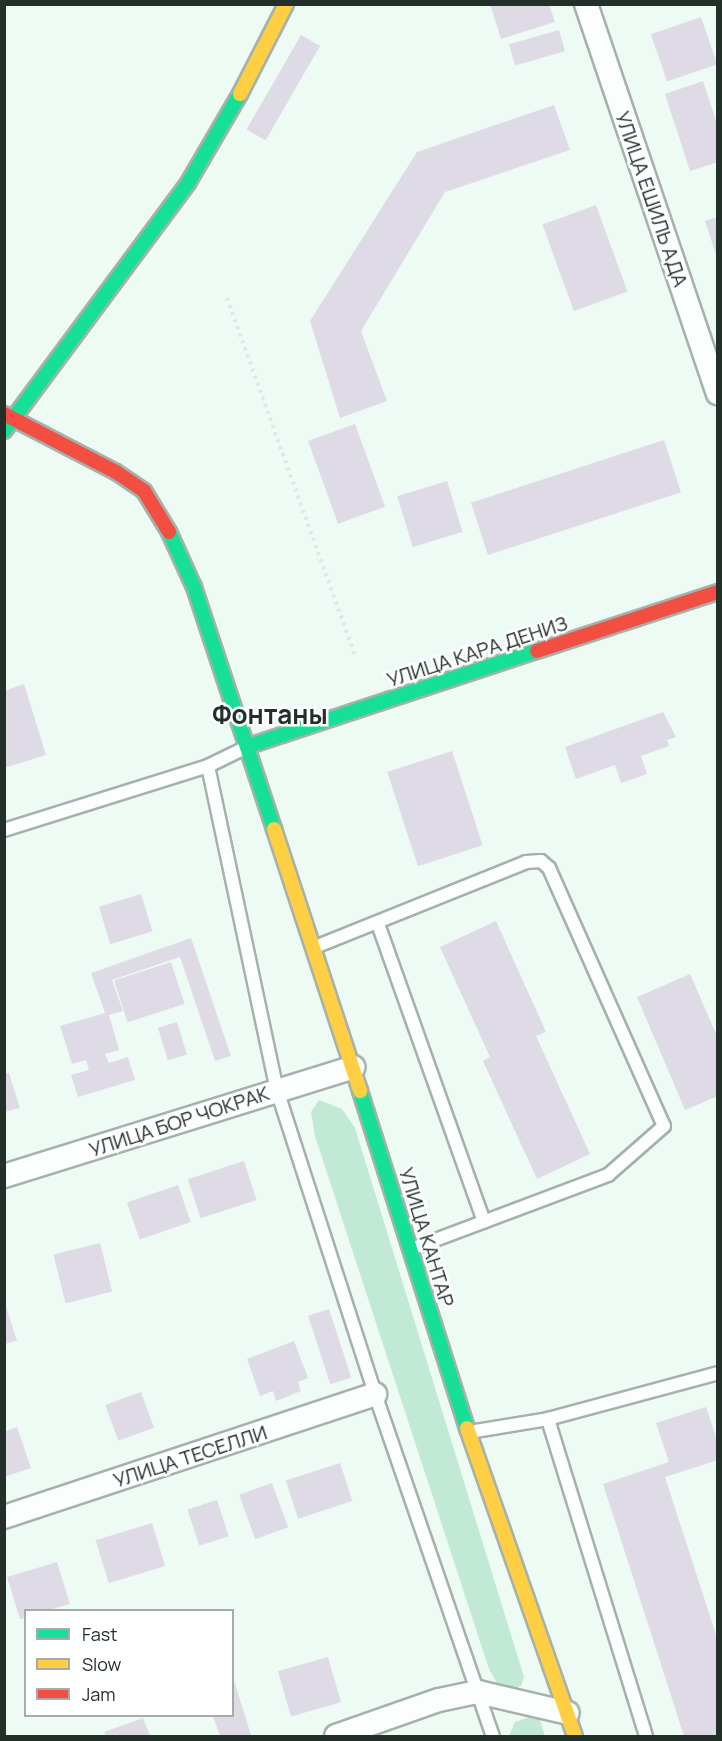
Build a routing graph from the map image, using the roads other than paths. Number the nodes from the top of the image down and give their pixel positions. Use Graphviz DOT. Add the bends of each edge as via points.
graph roads {
  1 [pos="286,4"];
  2 [pos="586,4"];
  3 [pos="717,393"];
  4 [pos="7,421"];
  5 [pos="717,592"];
  6 [pos="249,746"];
  7 [pos="208,766"];
  8 [pos="4,830"];
  9 [pos="378,924"];
  10 [pos="314,947"];
  11 [pos="353,1068"];
  12 [pos="277,1090"];
  13 [pos="4,1176"];
  14 [pos="484,1222"];
  15 [pos="410,1249"];
  16 [pos="717,1373"];
  17 [pos="375,1395"];
  18 [pos="548,1419"];
  19 [pos="468,1432"];
  20 [pos="4,1517"];
  21 [pos="478,1692"];
  22 [pos="568,1713"];
  23 [pos="336,1737"];
  24 [pos="493,1737"];
  25 [pos="575,1737"];
  26 [pos="646,1737"];
  1 -- 4 [label="main road" via="230,113 188,183"];
  2 -- 3 [label="street, УЛИЦА ЕШИЛЬ АДА"];
  4 -- 6 [label="main road, УЛИЦА КАНТАР" via="116,472 144,491 162,515 194,586"];
  5 -- 6 [label="main road, УЛИЦА КАРА ДЕНИЗ"];
  6 -- 7 [label="lane"];
  6 -- 10 [label="main road, УЛИЦА КАНТАР"];
  7 -- 8 [label="lane"];
  7 -- 12 [label="lane"];
  9 -- 10 [label="lane"];
  9 -- 14 [label="lane"];
  9 -- 14 [label="lane" via="526,862 541,861 549,868 664,1126 608,1176"];
  10 -- 11 [label="main road, УЛИЦА КАНТАР"];
  11 -- 12 [label="street, УЛИЦА БОР ЧОКРАК"];
  11 -- 15 [label="main road, УЛИЦА КАНТАР"];
  12 -- 13 [label="street, УЛИЦА БОР ЧОКРАК"];
  12 -- 17 [label="lane"];
  14 -- 15 [label="lane"];
  15 -- 19 [label="main road, УЛИЦА КАНТАР"];
  16 -- 18 [label="lane"];
  17 -- 20 [label="street, УЛИЦА ТЕСЕЛЛИ"];
  17 -- 21 [label="lane"];
  18 -- 19 [label="lane"];
  18 -- 26 [label="lane"];
  19 -- 22 [label="main road, УЛИЦА КАНТАР"];
  21 -- 22 [label="street"];
  21 -- 23 [label="street" via="439,1701"];
  21 -- 24 [label="lane"];
  22 -- 25 [label="main road, УЛИЦА КАНТАР"];
}
